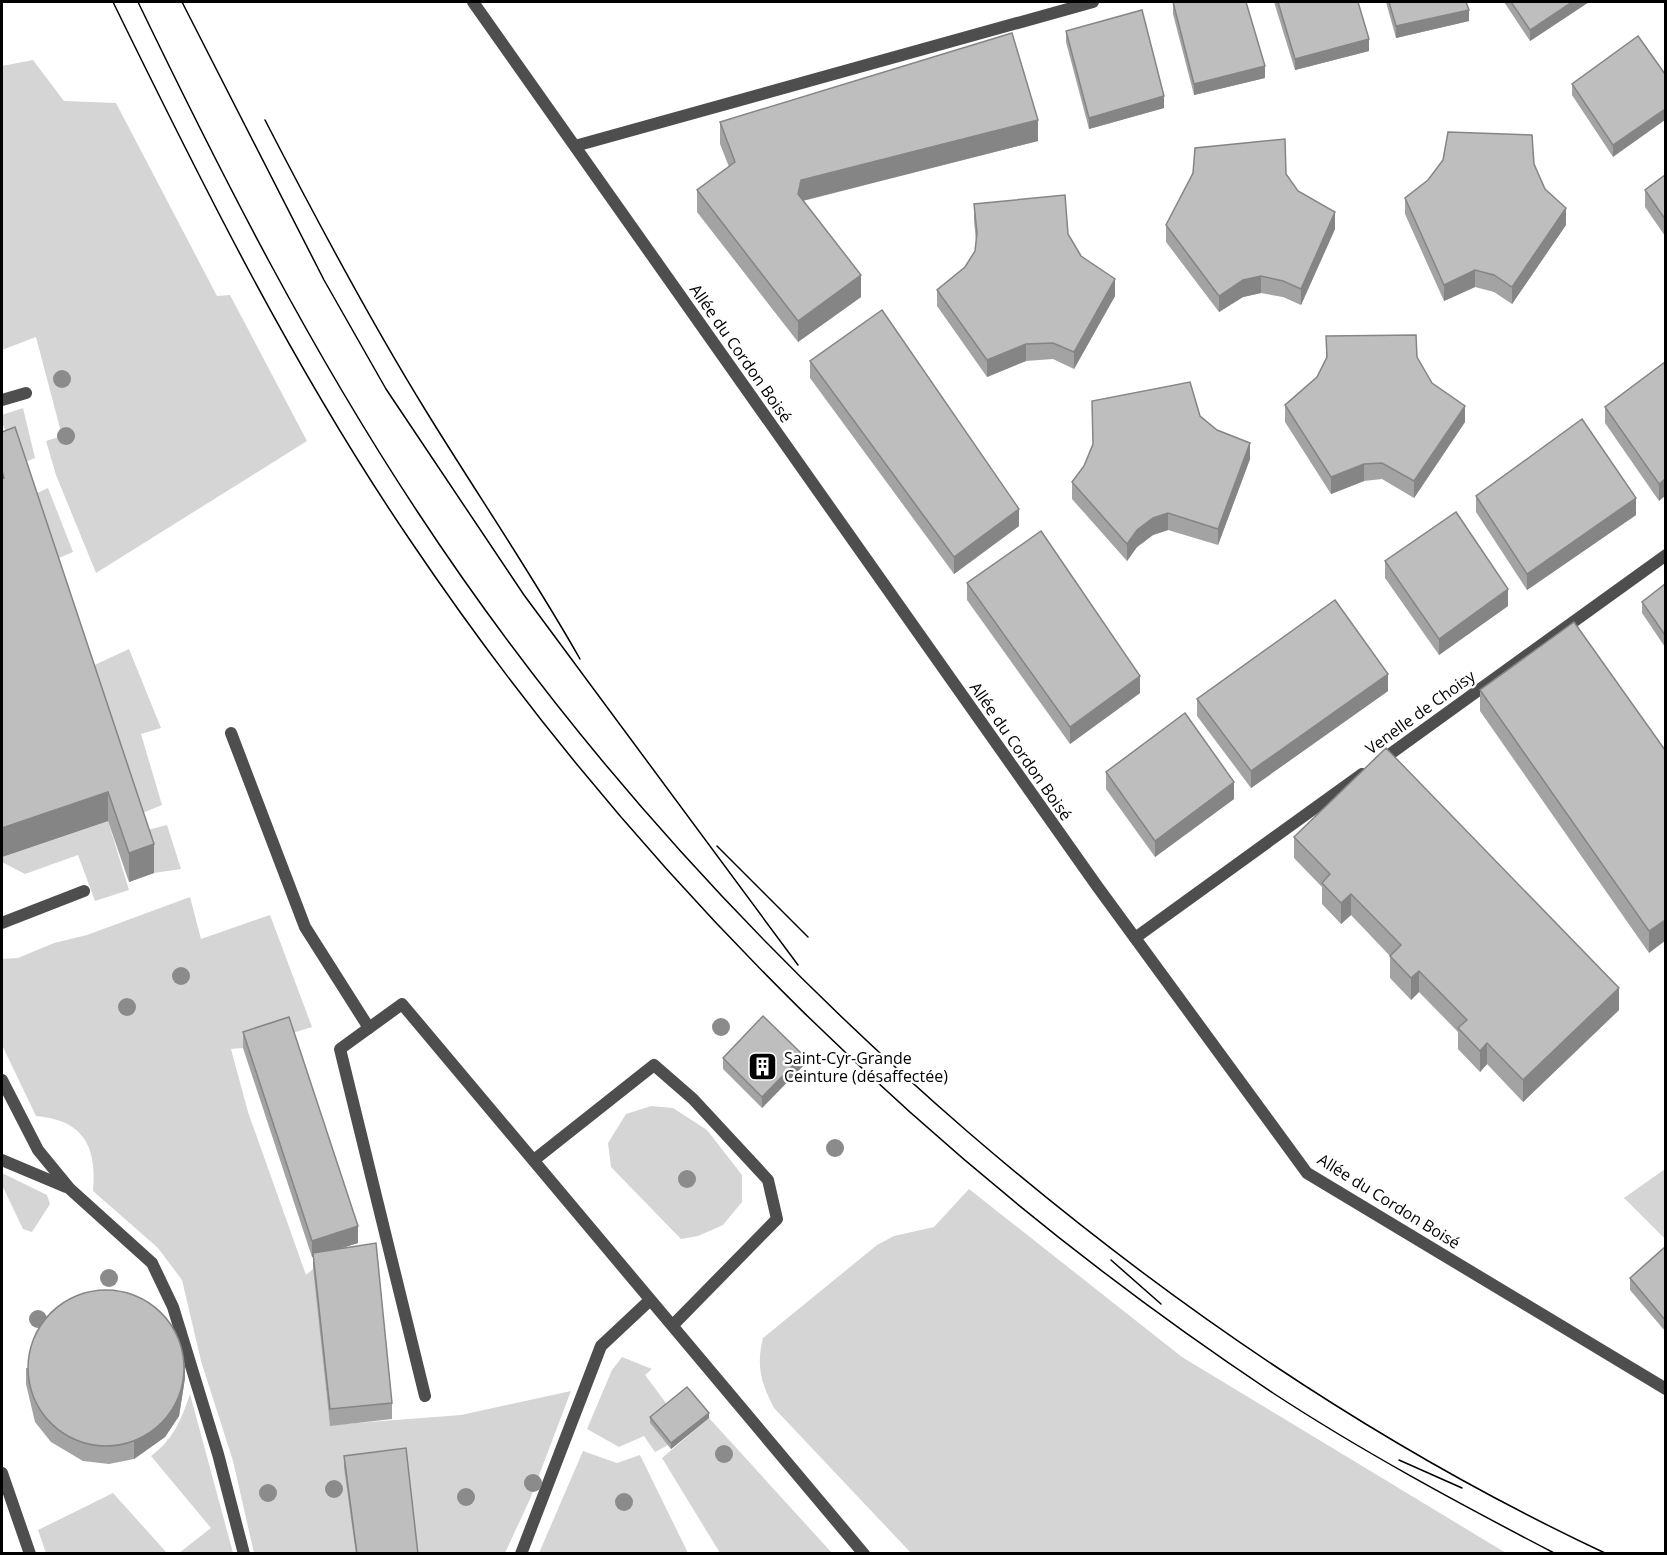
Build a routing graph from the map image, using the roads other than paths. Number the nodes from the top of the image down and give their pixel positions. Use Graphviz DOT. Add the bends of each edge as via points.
graph roads {
  1 [pos="473,2"];
  2 [pos="1093,2"];
  3 [pos="575,146"];
  4 [pos="26,393"];
  5 [pos="2,400"];
  6 [pos="1665,555"];
  7 [pos="231,733"];
  8 [pos="84,891"];
  9 [pos="2,923"];
  10 [pos="1135,938"];
  11 [pos="369,1028"];
  12 [pos="2,1080"];
  13 [pos="2,1160"];
  14 [pos="534,1160"];
  15 [pos="70,1189"];
  16 [pos="649,1301"];
  17 [pos="673,1326"];
  18 [pos="1665,1389"];
  19 [pos="425,1396"];
  20 [pos="2,1473"];
  21 [pos="30,1554"];
  22 [pos="244,1554"];
  23 [pos="521,1554"];
  24 [pos="864,1554"];
  1 -- 3 [label="street, Allée du Cordon Boisé"];
  2 -- 3 [label="street"];
  3 -- 10 [label="street, Allée du Cordon Boisé"];
  4 -- 5 [label="street"];
  6 -- 10 [label="street, Venelle de Choisy"];
  7 -- 11 [label="street" via="305,927"];
  8 -- 9 [label="street"];
  10 -- 18 [label="street, Allée du Cordon Boisé" via="1307,1173"];
  11 -- 14 [label="street" via="402,1004"];
  11 -- 19 [label="street" via="340,1049"];
  12 -- 15 [label="street" via="38,1150"];
  13 -- 15 [label="street"];
  14 -- 16 [label="street"];
  14 -- 17 [label="street" via="654,1065 693,1099 768,1180 777,1219"];
  15 -- 22 [label="street" via="152,1263 173,1307"];
  16 -- 17 [label="street"];
  16 -- 23 [label="street" via="601,1346"];
  17 -- 24 [label="street"];
  20 -- 21 [label="street"];
}
